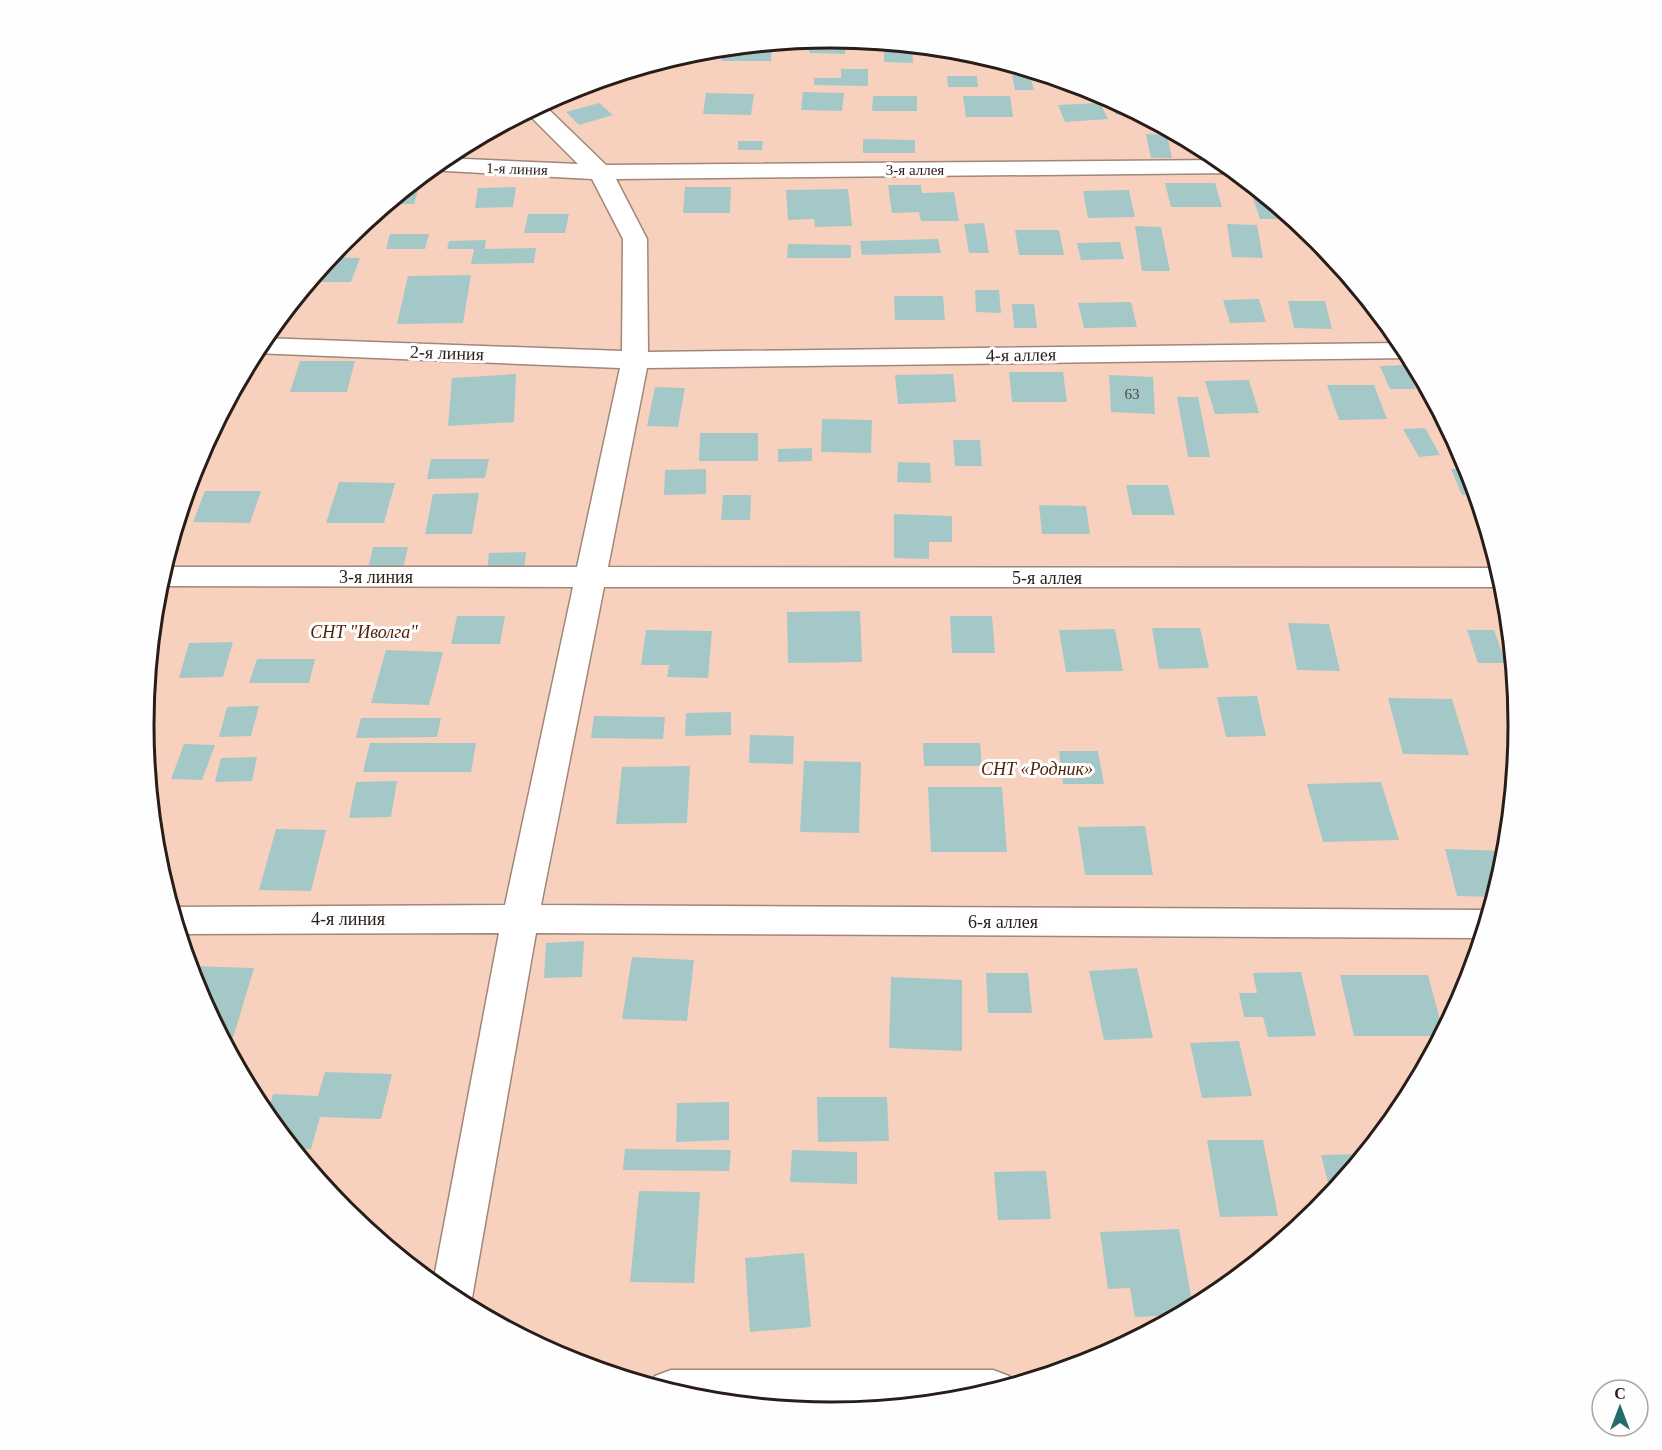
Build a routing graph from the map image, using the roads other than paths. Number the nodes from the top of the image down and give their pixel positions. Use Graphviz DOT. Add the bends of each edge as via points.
graph roads {
  1 [pos="540,114"];
  2 [pos="450,166"];
  3 [pos="1214,167"];
  4 [pos="600,172"];
  5 [pos="270,346"];
  6 [pos="1395,351"];
  7 [pos="635,360"];
  8 [pos="171,577"];
  9 [pos="592,578"];
  10 [pos="1492,578"];
  11 [pos="520,919"];
  12 [pos="183,920"];
  13 [pos="1478,924"];
  14 [pos="453,1287"];
  15 [pos="712,1391"];
  16 [pos="950,1391"];
  1 -- 4 [label="street"];
  2 -- 4 [label="street, 1-я линия"];
  3 -- 4 [label="street, 3-я аллея"];
  4 -- 7 [label="street" via="635,239"];
  5 -- 7 [label="street, 2-я линия"];
  6 -- 7 [label="street, 4-я аллея"];
  7 -- 9 [label="street"];
  8 -- 9 [label="street, 3-я линия"];
  9 -- 10 [label="street, 5-я аллея"];
  9 -- 11 [label="street"];
  11 -- 12 [label="street, 4-я линия"];
  11 -- 13 [label="street, 6-я аллея"];
  11 -- 14 [label="street"];
  15 -- 16 [label="street"];
}
